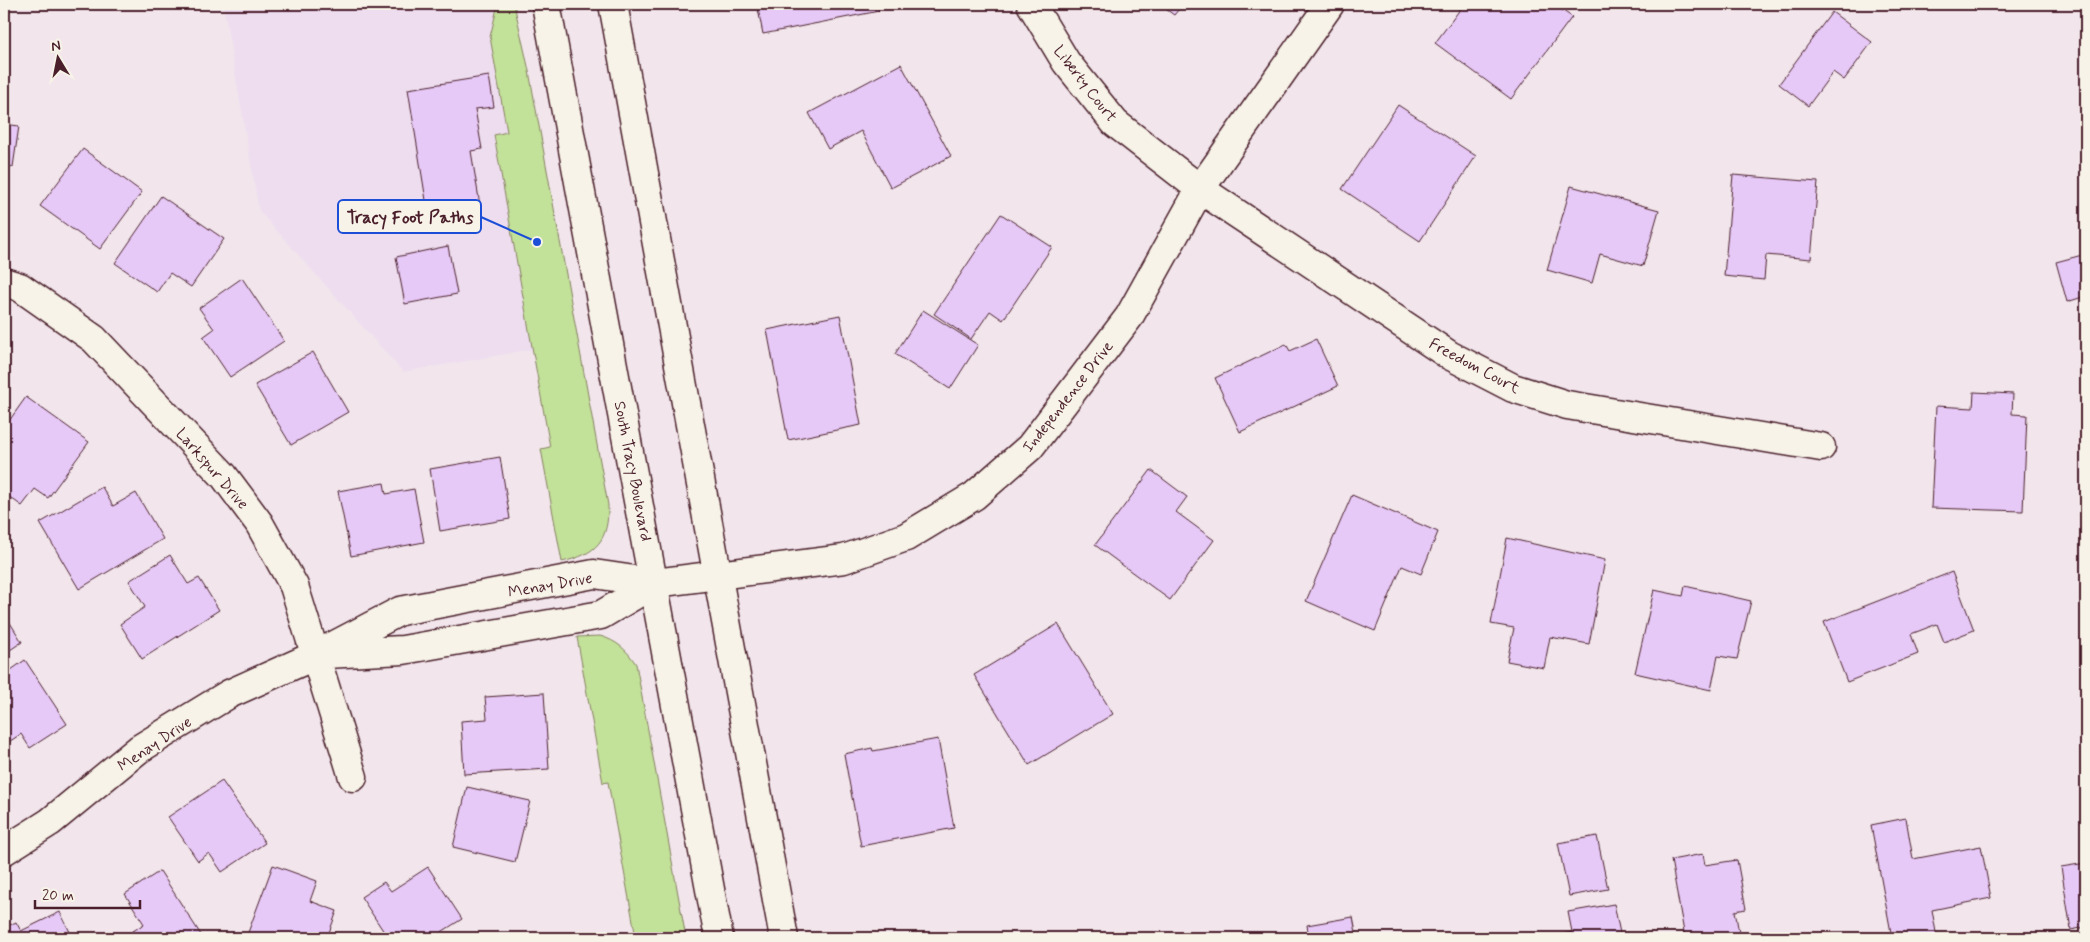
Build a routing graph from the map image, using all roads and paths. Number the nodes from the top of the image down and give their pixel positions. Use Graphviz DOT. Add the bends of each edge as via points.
graph roads {
  1 [pos="546,4"];
  2 [pos="613,4"];
  3 [pos="1031,4"];
  4 [pos="1330,4"];
  5 [pos="1200,189"];
  6 [pos="4,282"];
  7 [pos="1820,447"];
  8 [pos="718,576"];
  9 [pos="655,583"];
  10 [pos="316,655"];
  11 [pos="353,777"];
  12 [pos="4,851"];
  13 [pos="719,938"];
  14 [pos="784,938"];
  1 -- 9 [label="street, South Tracy Boulevard"];
  2 -- 8 [label="street"];
  3 -- 5 [label="street, Liberty Court" via="1066,62 1115,123"];
  4 -- 5 [label="street, Independence Drive"];
  5 -- 7 [label="street, Freedom Court" via="1449,355 1513,388 1567,405"];
  5 -- 8 [label="street, Independence Drive" via="1129,317 1030,447 974,496 906,537 844,559"];
  6 -- 10 [label="street, Larkspur Drive" via="20,288 94,339 224,476 259,523 294,586"];
  8 -- 9 [label="street, Independence Drive"];
  8 -- 14 [label="street"];
  9 -- 10 [label="street, Menay Drive" via="601,615 403,650"];
  9 -- 10 [label="street, Menay Drive" via="594,574 400,611"];
  9 -- 13 [label="street, South Tracy Boulevard"];
  10 -- 11 [label="street, Larkspur Drive"];
  10 -- 12 [label="street, Menay Drive" via="229,694 140,749 50,822"];
}
